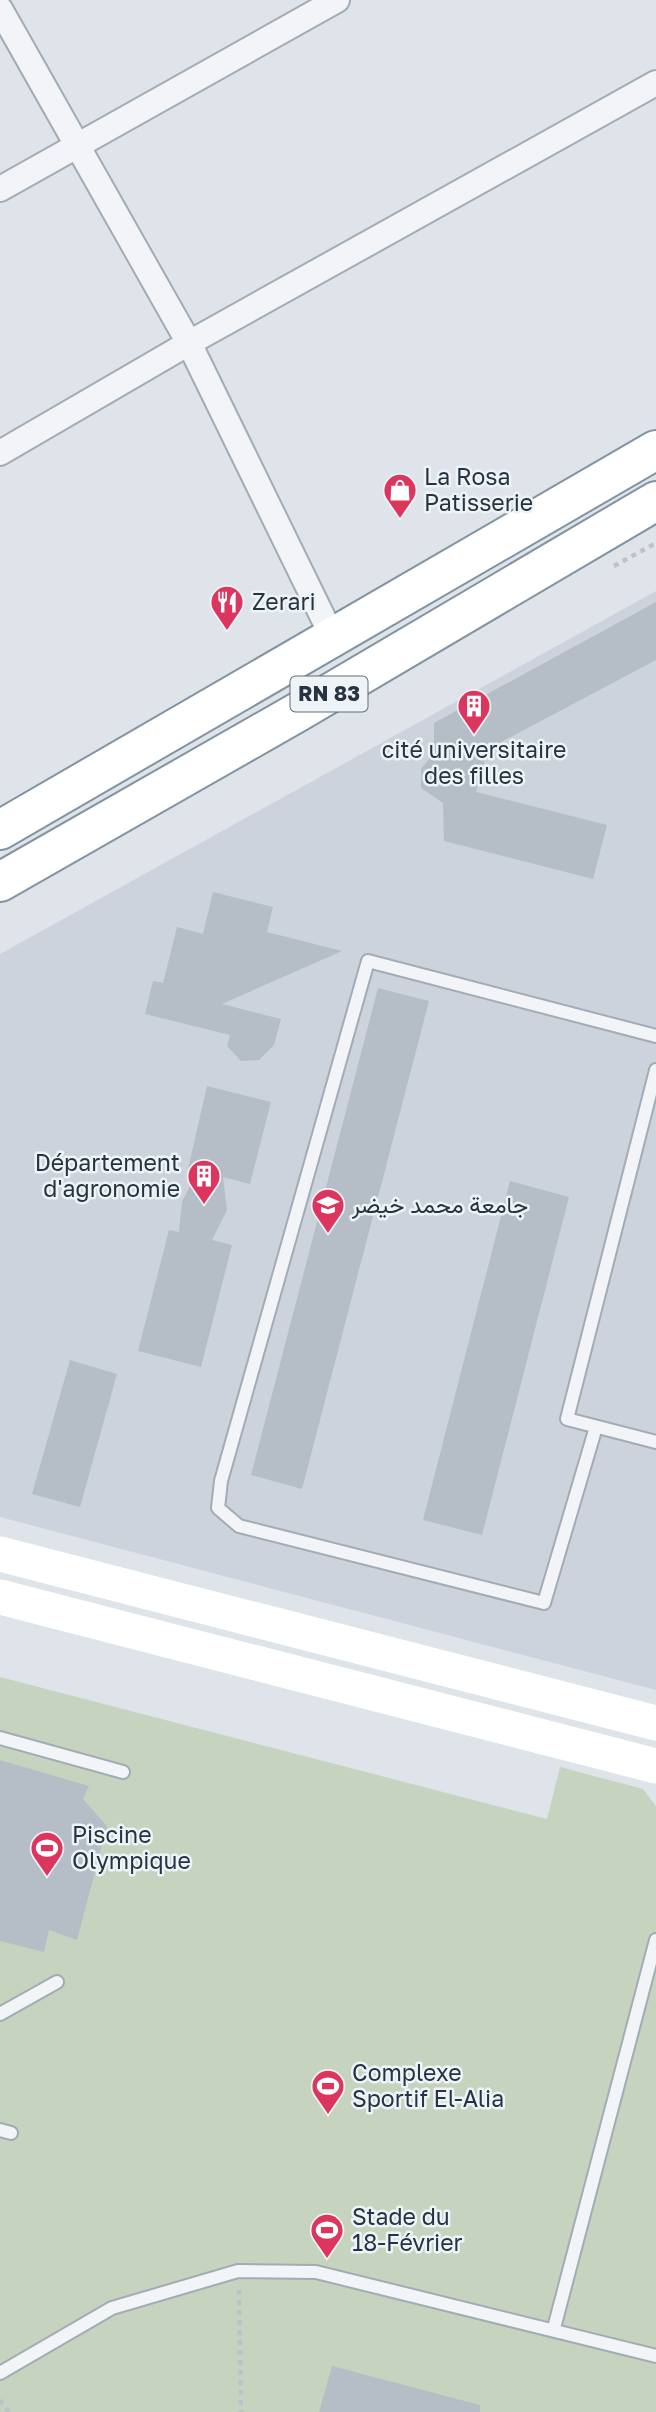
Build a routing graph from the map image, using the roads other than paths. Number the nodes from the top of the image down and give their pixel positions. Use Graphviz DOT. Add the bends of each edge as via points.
graph roads {
  1 [pos="337,0"];
  2 [pos="0,9"];
  3 [pos="656,83"];
  4 [pos="77,144"];
  5 [pos="0,188"];
  6 [pos="189,343"];
  7 [pos="656,450"];
  8 [pos="0,453"];
  9 [pos="656,501"];
  10 [pos="333,638"];
  11 [pos="0,830"];
  12 [pos="0,882"];
  13 [pos="656,1036"];
  14 [pos="656,1070"];
  15 [pos="596,1427"];
  16 [pos="656,1443"];
  17 [pos="0,1554"];
  18 [pos="0,1597"];
  19 [pos="656,1723"];
  20 [pos="0,1738"];
  21 [pos="656,1766"];
  22 [pos="123,1772"];
  23 [pos="656,1940"];
  24 [pos="57,1982"];
  25 [pos="0,2014"];
  26 [pos="554,2328"];
  27 [pos="656,2356"];
  28 [pos="0,2373"];
  1 -- 4 [label="street"];
  2 -- 4 [label="street"];
  3 -- 6 [label="street"];
  4 -- 5 [label="street"];
  4 -- 6 [label="street"];
  6 -- 8 [label="street"];
  6 -- 10 [label="street"];
  7 -- 10 [label="highway, RN 83"];
  9 -- 12 [label="highway, RN 83"];
  10 -- 11 [label="highway, RN 83"];
  13 -- 15 [label="lane" via="368,961 221,1481 218,1508 239,1526 544,1603"];
  14 -- 15 [label="lane" via="567,1419"];
  15 -- 16 [label="lane"];
  17 -- 19 [label="main road"];
  18 -- 21 [label="main road"];
  20 -- 22 [label="lane"];
  23 -- 26 [label="lane"];
  24 -- 25 [label="lane"];
  26 -- 27 [label="lane"];
  26 -- 28 [label="lane" via="316,2272 238,2271 112,2308"];
}
